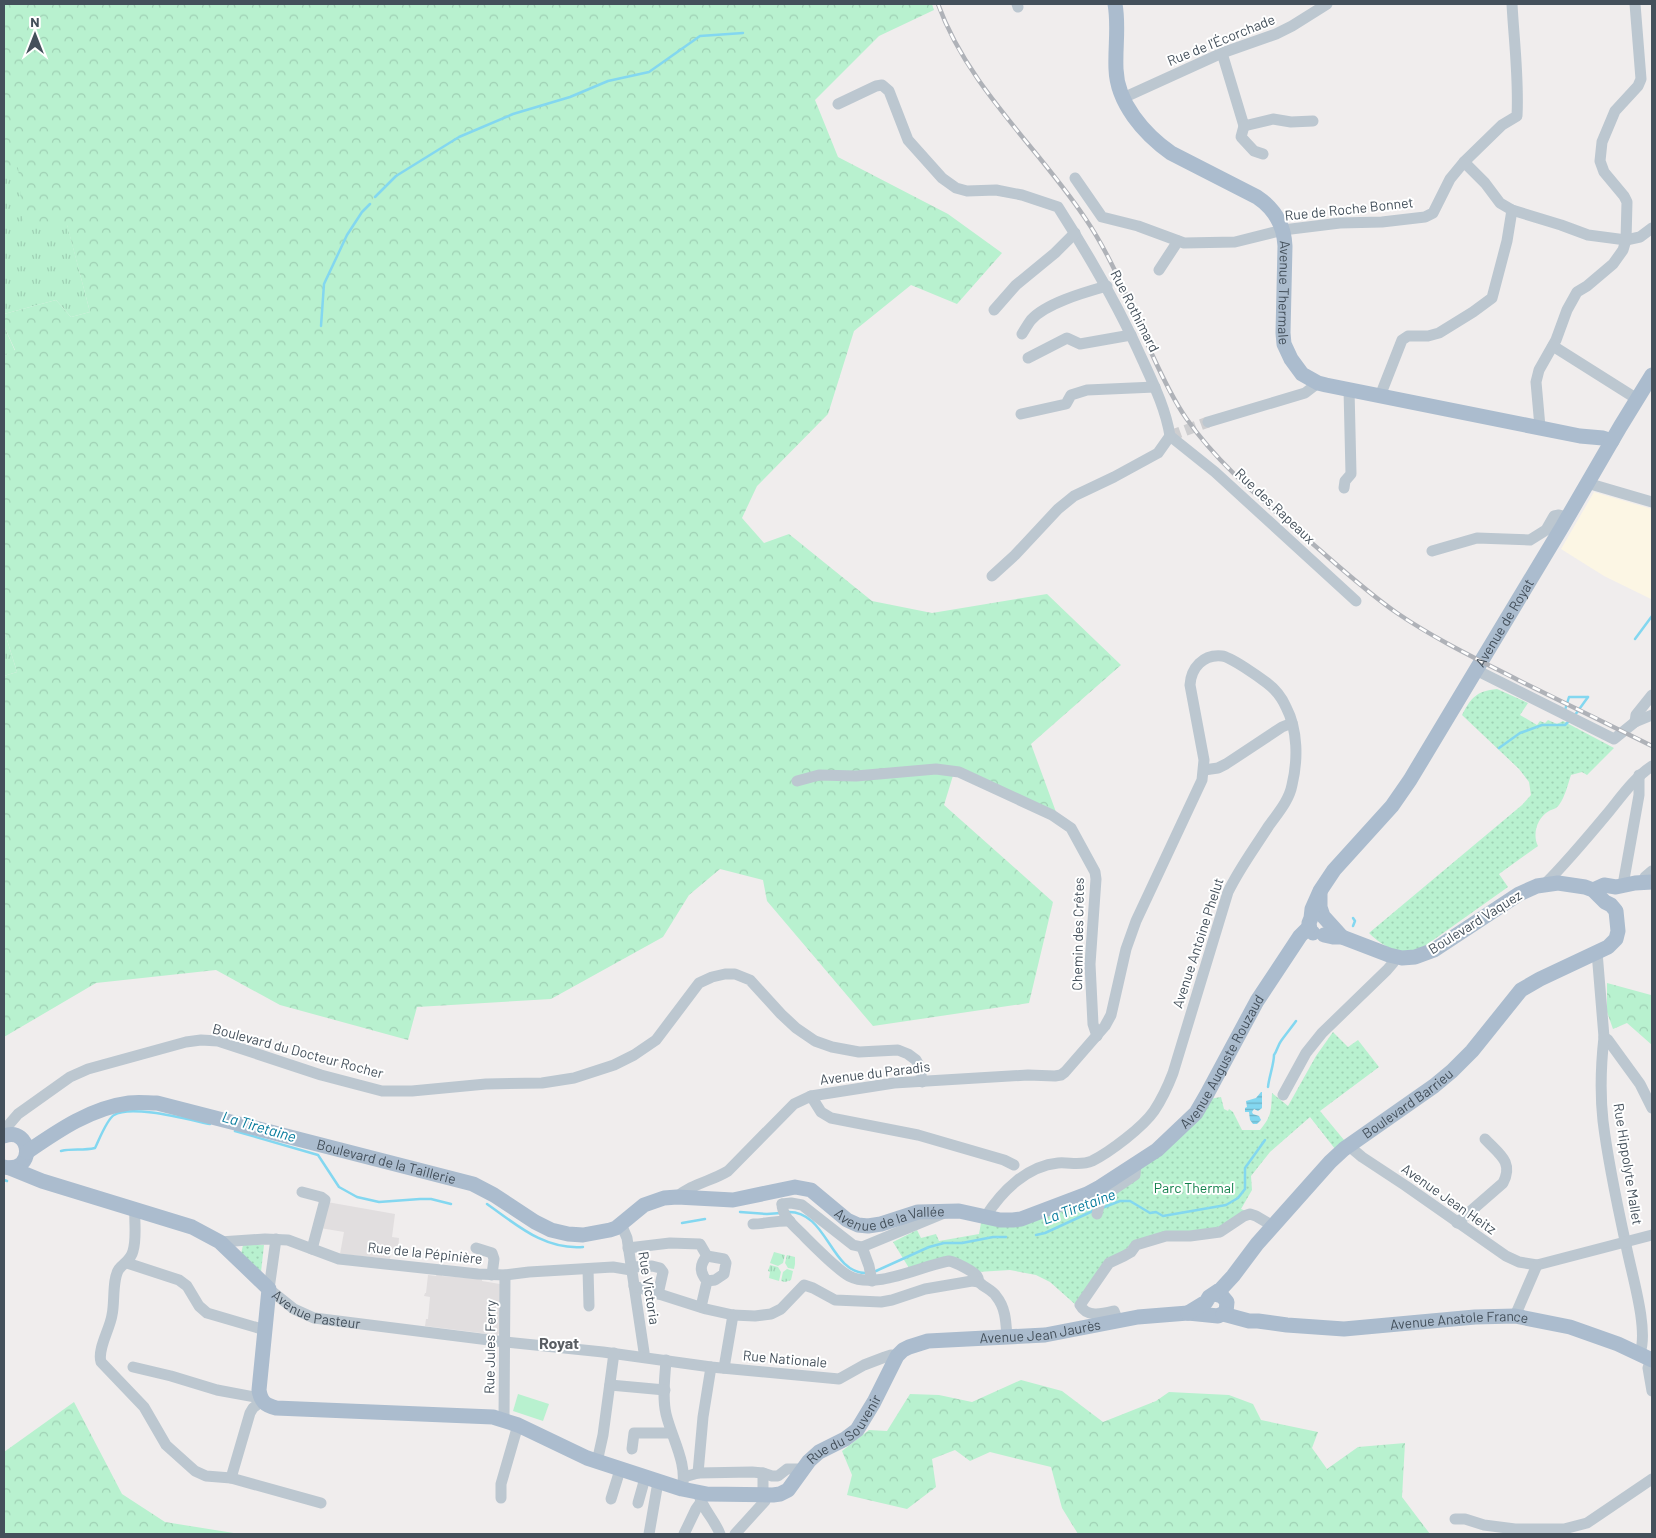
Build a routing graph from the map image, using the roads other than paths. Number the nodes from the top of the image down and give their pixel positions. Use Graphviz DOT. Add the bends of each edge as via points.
graph roads {
  1 [pos="1115,4"];
  2 [pos="1326,4"];
  3 [pos="1512,4"];
  4 [pos="1634,4"];
  5 [pos="1222,53"];
  6 [pos="1123,98"];
  7 [pos="838,104"];
  8 [pos="1313,121"];
  9 [pos="1244,126"];
  10 [pos="1263,154"];
  11 [pos="1464,162"];
  12 [pos="1075,178"];
  13 [pos="1512,210"];
  14 [pos="1652,228"];
  15 [pos="1283,230"];
  16 [pos="1075,233"];
  17 [pos="1626,240"];
  18 [pos="1178,241"];
  19 [pos="1159,270"];
  20 [pos="1107,286"];
  21 [pos="994,310"];
  22 [pos="1022,334"];
  23 [pos="1131,334"];
  24 [pos="1553,346"];
  25 [pos="1028,358"];
  26 [pos="1652,376"];
  27 [pos="1318,383"];
  28 [pos="1155,387"];
  29 [pos="1349,389"];
  30 [pos="1380,396"];
  31 [pos="1637,399"];
  32 [pos="1021,414"];
  33 [pos="1208,422"];
  34 [pos="1540,427"];
  35 [pos="1170,436"];
  36 [pos="1608,447"];
  37 [pos="1587,483"];
  38 [pos="1344,488"];
  39 [pos="1652,502"];
  40 [pos="1567,517"];
  41 [pos="1432,551"];
  42 [pos="992,576"];
  43 [pos="1356,601"];
  44 [pos="1474,674"];
  45 [pos="1652,695"];
  46 [pos="1652,715"];
  47 [pos="1635,722"];
  48 [pos="1292,723"];
  49 [pos="1652,766"];
  50 [pos="1204,770"];
  51 [pos="1639,775"];
  52 [pos="797,781"];
  53 [pos="1649,878"];
  54 [pos="1545,884"];
  55 [pos="1620,886"];
  56 [pos="1593,890"];
  57 [pos="1605,902"];
  58 [pos="1319,926"];
  59 [pos="1597,952"];
  60 [pos="1395,957"];
  61 [pos="1097,1036"];
  62 [pos="1604,1037"];
  63 [pos="922,1082"];
  64 [pos="1282,1095"];
  65 [pos="811,1096"];
  66 [pos="1652,1108"];
  67 [pos="1485,1139"];
  68 [pos="17,1142"];
  69 [pos="1350,1146"];
  70 [pos="1136,1164"];
  71 [pos="1014,1166"];
  72 [pos="7,1167"];
  73 [pos="32,1177"];
  74 [pos="302,1192"];
  75 [pos="677,1197"];
  76 [pos="826,1201"];
  77 [pos="135,1209"];
  78 [pos="950,1211"];
  79 [pos="785,1213"];
  80 [pos="1097,1214"];
  81 [pos="986,1216"];
  82 [pos="1457,1223"];
  83 [pos="621,1224"];
  84 [pos="753,1224"];
  85 [pos="1273,1226"];
  86 [pos="1652,1235"];
  87 [pos="276,1239"];
  88 [pos="220,1242"];
  89 [pos="1625,1242"];
  90 [pos="651,1245"];
  91 [pos="862,1247"];
  92 [pos="476,1248"];
  93 [pos="628,1248"];
  94 [pos="312,1249"];
  95 [pos="707,1256"];
  96 [pos="127,1263"];
  97 [pos="1537,1265"];
  98 [pos="652,1266"];
  99 [pos="631,1268"];
  100 [pos="588,1269"];
  101 [pos="871,1274"];
  102 [pos="492,1275"];
  103 [pos="505,1276"];
  104 [pos="707,1281"];
  105 [pos="979,1282"];
  106 [pos="634,1286"];
  107 [pos="270,1289"];
  108 [pos="658,1294"];
  109 [pos="1218,1304"];
  110 [pos="589,1306"];
  111 [pos="701,1307"];
  112 [pos="733,1315"];
  113 [pos="1515,1316"];
  114 [pos="1121,1320"];
  115 [pos="265,1330"];
  116 [pos="1007,1338"];
  117 [pos="505,1342"];
  118 [pos="608,1353"];
  119 [pos="897,1356"];
  120 [pos="644,1358"];
  121 [pos="1648,1358"];
  122 [pos="666,1360"];
  123 [pos="133,1367"];
  124 [pos="710,1367"];
  125 [pos="724,1368"];
  126 [pos="610,1385"];
  127 [pos="665,1390"];
  128 [pos="1652,1391"];
  129 [pos="261,1399"];
  130 [pos="511,1422"];
  131 [pos="671,1433"];
  132 [pos="632,1449"];
  133 [pos="597,1462"];
  134 [pos="803,1469"];
  135 [pos="620,1470"];
  136 [pos="698,1473"];
  137 [pos="763,1473"];
  138 [pos="231,1478"];
  139 [pos="1652,1479"];
  140 [pos="651,1480"];
  141 [pos="683,1483"];
  142 [pos="773,1494"];
  143 [pos="501,1498"];
  144 [pos="700,1498"];
  145 [pos="611,1499"];
  146 [pos="321,1503"];
  147 [pos="638,1503"];
  148 [pos="1455,1519"];
  149 [pos="649,1534"];
  150 [pos="684,1534"];
  151 [pos="720,1534"];
  152 [pos="735,1534"];
  1 -- 6 [label="main road, Avenue Thermale" via="1118,26 1116,70"];
  2 -- 5 [label="street, Rue de l'Écorchade" via="1276,34"];
  3 -- 11 [label="street, Rue de Roche Bonnet" via="1518,116 1502,125"];
  4 -- 17 [label="street" via="1641,78 1638,86 1615,111 1602,142 1600,160 1604,172 1627,202"];
  5 -- 6 [label="street, Rue de l'Écorchade"];
  5 -- 9 [label="street"];
  6 -- 15 [label="main road, Avenue Thermale" via="1139,122 1164,148 1263,201 1274,212"];
  7 -- 16 [label="street, Rue Rothimard" via="882,85 888,90 908,140 942,178 956,188 996,190 1058,207"];
  8 -- 9 [label="street" via="1273,119"];
  9 -- 10 [label="street" via="1241,137 1254,151"];
  11 -- 13 [label="street" via="1485,182 1500,203"];
  11 -- 15 [label="street, Rue de Roche Bonnet" via="1450,179 1433,213 1425,217"];
  12 -- 18 [label="street, Rue de Roche Bonnet" via="1102,217"];
  13 -- 17 [label="street" via="1588,235"];
  13 -- 30 [label="street" via="1508,241 1492,298 1439,333 1408,336 1402,340"];
  14 -- 17 [label="street" via="1640,237"];
  15 -- 18 [label="street, Rue de Roche Bonnet" via="1235,242"];
  15 -- 27 [label="main road, Avenue Thermale" via="1284,344 1298,370"];
  16 -- 20 [label="street, Rue Rothimard"];
  16 -- 21 [label="street" via="1055,254 1016,285"];
  17 -- 24 [label="street" via="1613,264 1577,292"];
  18 -- 19 [label="street"];
  20 -- 22 [label="street" via="1080,294 1040,313 1031,319"];
  20 -- 23 [label="street, Rue Rothimard"];
  23 -- 25 [label="street" via="1080,344 1067,338"];
  23 -- 28 [label="street, Rue Rothimard"];
  24 -- 31 [label="street"];
  24 -- 34 [label="street" via="1536,382"];
  26 -- 31 [label="main road, Avenue de Royat"];
  27 -- 29 [label="main road, Avenue Thermale"];
  27 -- 33 [label="street" via="1305,393"];
  28 -- 32 [label="street" via="1087,390 1070,395 1066,404"];
  28 -- 35 [label="street, Rue Rothimard" via="1168,420"];
  29 -- 30 [label="main road, Avenue Thermale"];
  29 -- 38 [label="street" via="1351,474"];
  30 -- 34 [label="main road, Avenue Thermale"];
  31 -- 36 [label="main road, Avenue de Royat"];
  34 -- 36 [label="main road, Avenue Thermale" via="1580,436"];
  35 -- 42 [label="street" via="1158,453 1068,500"];
  35 -- 43 [label="street, Rue des Rapeaux" via="1216,472"];
  36 -- 37 [label="main road, Avenue de Royat"];
  37 -- 39 [label="street"];
  37 -- 40 [label="main road, Avenue de Royat"];
  40 -- 41 [label="street" via="1554,516 1546,530 1530,540 1477,538"];
  40 -- 44 [label="main road, Avenue de Royat"];
  44 -- 47 [label="street" via="1480,681 1496,681 1614,739"];
  44 -- 58 [label="main road, Avenue de Royat" via="1405,788 1320,891 1312,909"];
  45 -- 47 [label="street" via="1636,715"];
  46 -- 47 [label="street"];
  48 -- 50 [label="street" via="1226,764"];
  48 -- 50 [label="street, Avenue Antoine Phelut" via="1280,696 1268,683 1230,658 1210,657 1194,669 1190,685"];
  48 -- 81 [label="street, Avenue Antoine Phelut" via="1296,749 1292,787 1239,869 1228,892 1173,1073 1153,1112 1123,1140 1090,1162 1052,1164 1026,1174 994,1203"];
  49 -- 51 [label="street"];
  50 -- 61 [label="street, Avenue Antoine Phelut" via="1136,921 1111,1015"];
  51 -- 54 [label="street"];
  51 -- 55 [label="street" via="1639,796"];
  52 -- 61 [label="street, Chemin des Crêtes" via="819,775 948,769 1052,815 1071,828 1096,878 1090,964 1093,1024"];
  53 -- 55 [label="main road"];
  54 -- 56 [label="main road, Boulevard Vaquez" via="1576,884"];
  54 -- 60 [label="main road, Boulevard Vaquez" via="1519,894 1429,952 1415,957"];
  55 -- 56 [label="main road" via="1604,885"];
  55 -- 57 [label="main road"];
  56 -- 57 [label="main road"];
  57 -- 59 [label="main road, Boulevard Barrieu" via="1611,904 1616,912 1618,931 1612,944"];
  58 -- 60 [label="main road, Boulevard Vaquez" via="1334,937"];
  58 -- 70 [label="main road, Avenue Auguste Rouzaud" via="1300,936 1257,1001 1196,1113 1157,1150"];
  59 -- 62 [label="street, Rue Hippolyte Mallet"];
  59 -- 69 [label="main road, Boulevard Barrieu" via="1521,990 1452,1071"];
  60 -- 64 [label="street" via="1388,970 1322,1033 1306,1053"];
  61 -- 63 [label="street, Avenue du Paradis" via="1060,1075"];
  62 -- 66 [label="street" via="1640,1084"];
  62 -- 89 [label="street, Rue Hippolyte Mallet" via="1603,1121"];
  63 -- 65 [label="street, Avenue du Paradis" via="894,1083"];
  63 -- 68 [label="street, Boulevard du Docteur Rocher" via="920,1067 908,1054 898,1050 859,1052 815,1041 781,1014 750,980 725,974 699,984 656,1040 634,1056 574,1078 412,1091 382,1090 321,1075 218,1041 201,1040 159,1048 70,1077 18,1114"];
  65 -- 71 [label="street" via="821,1112 831,1118 918,1135 1004,1160"];
  65 -- 75 [label="street, Avenue du Paradis" via="794,1104 728,1172 685,1190"];
  67 -- 82 [label="street" via="1506,1162 1507,1175"];
  68 -- 72 [label="main road, Boulevard de la Taillerie" via="22,1164"];
  68 -- 73 [label="main road"];
  68 -- 83 [label="main road, Boulevard de la Taillerie" via="56,1132 104,1109 130,1103 157,1103 474,1184 551,1230 583,1235 610,1230"];
  69 -- 82 [label="street, Avenue Jean Heitz"];
  69 -- 85 [label="main road, Boulevard Barrieu" via="1325,1167"];
  70 -- 80 [label="street" via="1135,1175 1101,1198"];
  70 -- 81 [label="main road, Avenue de la Vallée" via="1094,1190 1032,1215 1013,1220"];
  72 -- 73 [label="main road, Avenue Pasteur"];
  73 -- 77 [label="main road, Avenue Pasteur"];
  74 -- 94 [label="street" via="325,1200"];
  75 -- 76 [label="main road, Avenue de la Vallée" via="733,1200 795,1187 811,1190"];
  75 -- 83 [label="main road, Avenue de la Vallée" via="644,1205"];
  76 -- 78 [label="main road, Avenue de la Vallée" via="847,1220 868,1226 918,1212"];
  76 -- 79 [label="street" via="814,1202 792,1196 784,1200"];
  77 -- 88 [label="main road, Avenue Pasteur" via="192,1227"];
  77 -- 96 [label="street" via="134,1246"];
  78 -- 81 [label="main road, Avenue de la Vallée"];
  78 -- 91 [label="street"];
  79 -- 84 [label="street" via="766,1224"];
  79 -- 91 [label="street" via="791,1203 802,1205 853,1244"];
  79 -- 101 [label="street" via="848,1276 861,1280"];
  82 -- 97 [label="street, Avenue Jean Heitz" via="1506,1256"];
  83 -- 93 [label="street, Rue Victoria"];
  85 -- 109 [label="main road, Boulevard Barrieu" via="1244,1259"];
  85 -- 114 [label="street" via="1250,1214 1220,1232 1166,1236 1136,1245 1131,1252 1110,1263 1080,1305 1091,1313 1114,1311"];
  86 -- 89 [label="street, Avenue Jean Heitz"];
  87 -- 88 [label="street, Rue de la Pépinière"];
  87 -- 94 [label="street, Rue de la Pépinière"];
  87 -- 107 [label="street"];
  88 -- 107 [label="main road, Avenue Pasteur"];
  89 -- 97 [label="street, Avenue Jean Heitz"];
  89 -- 121 [label="street, Rue Hippolyte Mallet"];
  90 -- 93 [label="street"];
  90 -- 95 [label="street" via="700,1244"];
  90 -- 98 [label="street"];
  91 -- 101 [label="street"];
  92 -- 102 [label="street" via="492,1253"];
  93 -- 99 [label="street, Rue Victoria"];
  94 -- 102 [label="street, Rue de la Pépinière" via="340,1259"];
  95 -- 104 [label="street" via="701,1270"];
  95 -- 104 [label="street" via="724,1259 726,1263 724,1274"];
  96 -- 115 [label="street" via="179,1280 207,1313"];
  96 -- 138 [label="street" via="119,1270 116,1280 112,1314 100,1352 101,1362 144,1407 166,1445 195,1471 206,1476"];
  97 -- 113 [label="street"];
  98 -- 99 [label="street, Rue de la Pépinière"];
  98 -- 108 [label="street" via="663,1272"];
  99 -- 100 [label="street, Rue de la Pépinière"];
  99 -- 106 [label="street, Rue Victoria"];
  100 -- 103 [label="street, Rue de la Pépinière"];
  100 -- 110 [label="street"];
  101 -- 105 [label="street" via="900,1276 949,1261 977,1276"];
  102 -- 103 [label="street, Rue de la Pépinière"];
  103 -- 117 [label="street, Rue Jules Ferry"];
  104 -- 111 [label="street"];
  105 -- 112 [label="street" via="925,1289 892,1300 860,1301 835,1300 804,1285 781,1309 771,1314"];
  105 -- 116 [label="street" via="1002,1305"];
  106 -- 108 [label="street"];
  106 -- 120 [label="street, Rue Victoria"];
  107 -- 115 [label="main road"];
  107 -- 117 [label="street, Avenue Pasteur" via="294,1309 314,1318"];
  108 -- 111 [label="street"];
  109 -- 113 [label="main road, Avenue Anatole France" via="1258,1321 1344,1329"];
  109 -- 114 [label="main road, Avenue Jean Jaurès" via="1188,1313"];
  111 -- 112 [label="street"];
  112 -- 125 [label="street"];
  113 -- 121 [label="main road, Avenue Anatole France" via="1570,1327"];
  114 -- 116 [label="main road, Avenue Jean Jaurès" via="1044,1336"];
  115 -- 129 [label="main road"];
  116 -- 119 [label="main road, Avenue Jean Jaurès" via="921,1343"];
  117 -- 118 [label="street, Avenue Pasteur"];
  117 -- 130 [label="street, Rue Jules Ferry"];
  118 -- 120 [label="street, Avenue Pasteur"];
  118 -- 126 [label="street"];
  119 -- 125 [label="street, Rue Nationale" via="885,1357 839,1379"];
  119 -- 134 [label="main road, Rue du Souvenir" via="857,1430 819,1452"];
  120 -- 122 [label="street, Rue Nationale"];
  121 -- 128 [label="street, Rue Hippolyte Mallet"];
  122 -- 124 [label="street, Rue Nationale"];
  122 -- 127 [label="street"];
  123 -- 129 [label="street"];
  124 -- 125 [label="street, Rue Nationale"];
  124 -- 136 [label="street"];
  126 -- 127 [label="street"];
  126 -- 133 [label="street"];
  127 -- 131 [label="street"];
  129 -- 130 [label="main road" via="266,1406 276,1408 479,1415"];
  129 -- 138 [label="street" via="250,1413"];
  130 -- 133 [label="main road"];
  130 -- 143 [label="street, Rue Jules Ferry"];
  131 -- 132 [label="street" via="634,1433"];
  131 -- 141 [label="street" via="680,1455"];
  133 -- 135 [label="main road"];
  134 -- 137 [label="street" via="787,1469 778,1476"];
  134 -- 142 [label="main road, Rue du Souvenir" via="788,1490"];
  135 -- 140 [label="main road"];
  135 -- 145 [label="street"];
  136 -- 137 [label="street"];
  136 -- 141 [label="street"];
  137 -- 142 [label="street" via="763,1489"];
  138 -- 146 [label="street"];
  139 -- 148 [label="street" via="1587,1524 1564,1529 1515,1529"];
  140 -- 141 [label="main road"];
  140 -- 147 [label="street"];
  140 -- 149 [label="street"];
  141 -- 144 [label="main road"];
  142 -- 144 [label="main road"];
  142 -- 152 [label="street, Rue du Souvenir"];
  144 -- 150 [label="street"];
  144 -- 151 [label="street"];
}
